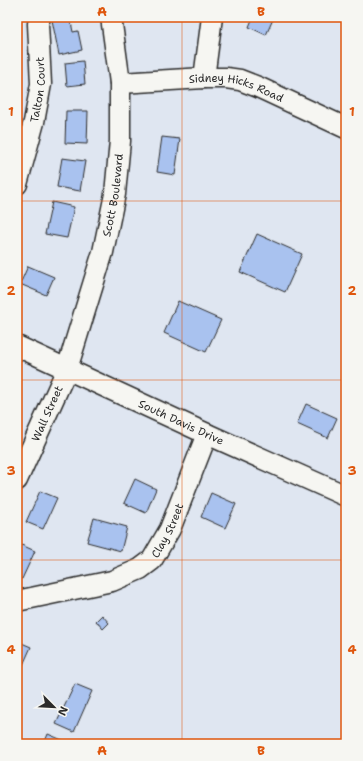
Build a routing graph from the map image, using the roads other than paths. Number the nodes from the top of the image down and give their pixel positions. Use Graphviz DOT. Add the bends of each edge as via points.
graph roads {
  1 [pos="40,17"];
  2 [pos="111,17"];
  3 [pos="212,17"];
  4 [pos="204,78"];
  5 [pos="120,83"];
  6 [pos="346,128"];
  7 [pos="17,184"];
  8 [pos="17,346"];
  9 [pos="67,368"];
  10 [pos="207,434"];
  11 [pos="17,480"];
  12 [pos="345,492"];
  13 [pos="17,601"];
  1 -- 7 [label="street, Talton Court" via="38,24 41,84 34,122"];
  2 -- 5 [label="street, Scott Boulevard"];
  3 -- 4 [label="street"];
  4 -- 5 [label="street, Sidney Hicks Road"];
  4 -- 6 [label="street, Sidney Hicks Road" via="240,80"];
  5 -- 9 [label="street, Scott Boulevard" via="120,141 116,187 103,252"];
  8 -- 9 [label="street, South Davis Drive"];
  9 -- 10 [label="street, South Davis Drive"];
  9 -- 11 [label="street, Wall Street"];
  10 -- 12 [label="street, South Davis Drive"];
  10 -- 13 [label="street, Clay Street" via="170,529 152,560 140,569 112,581"];
}
